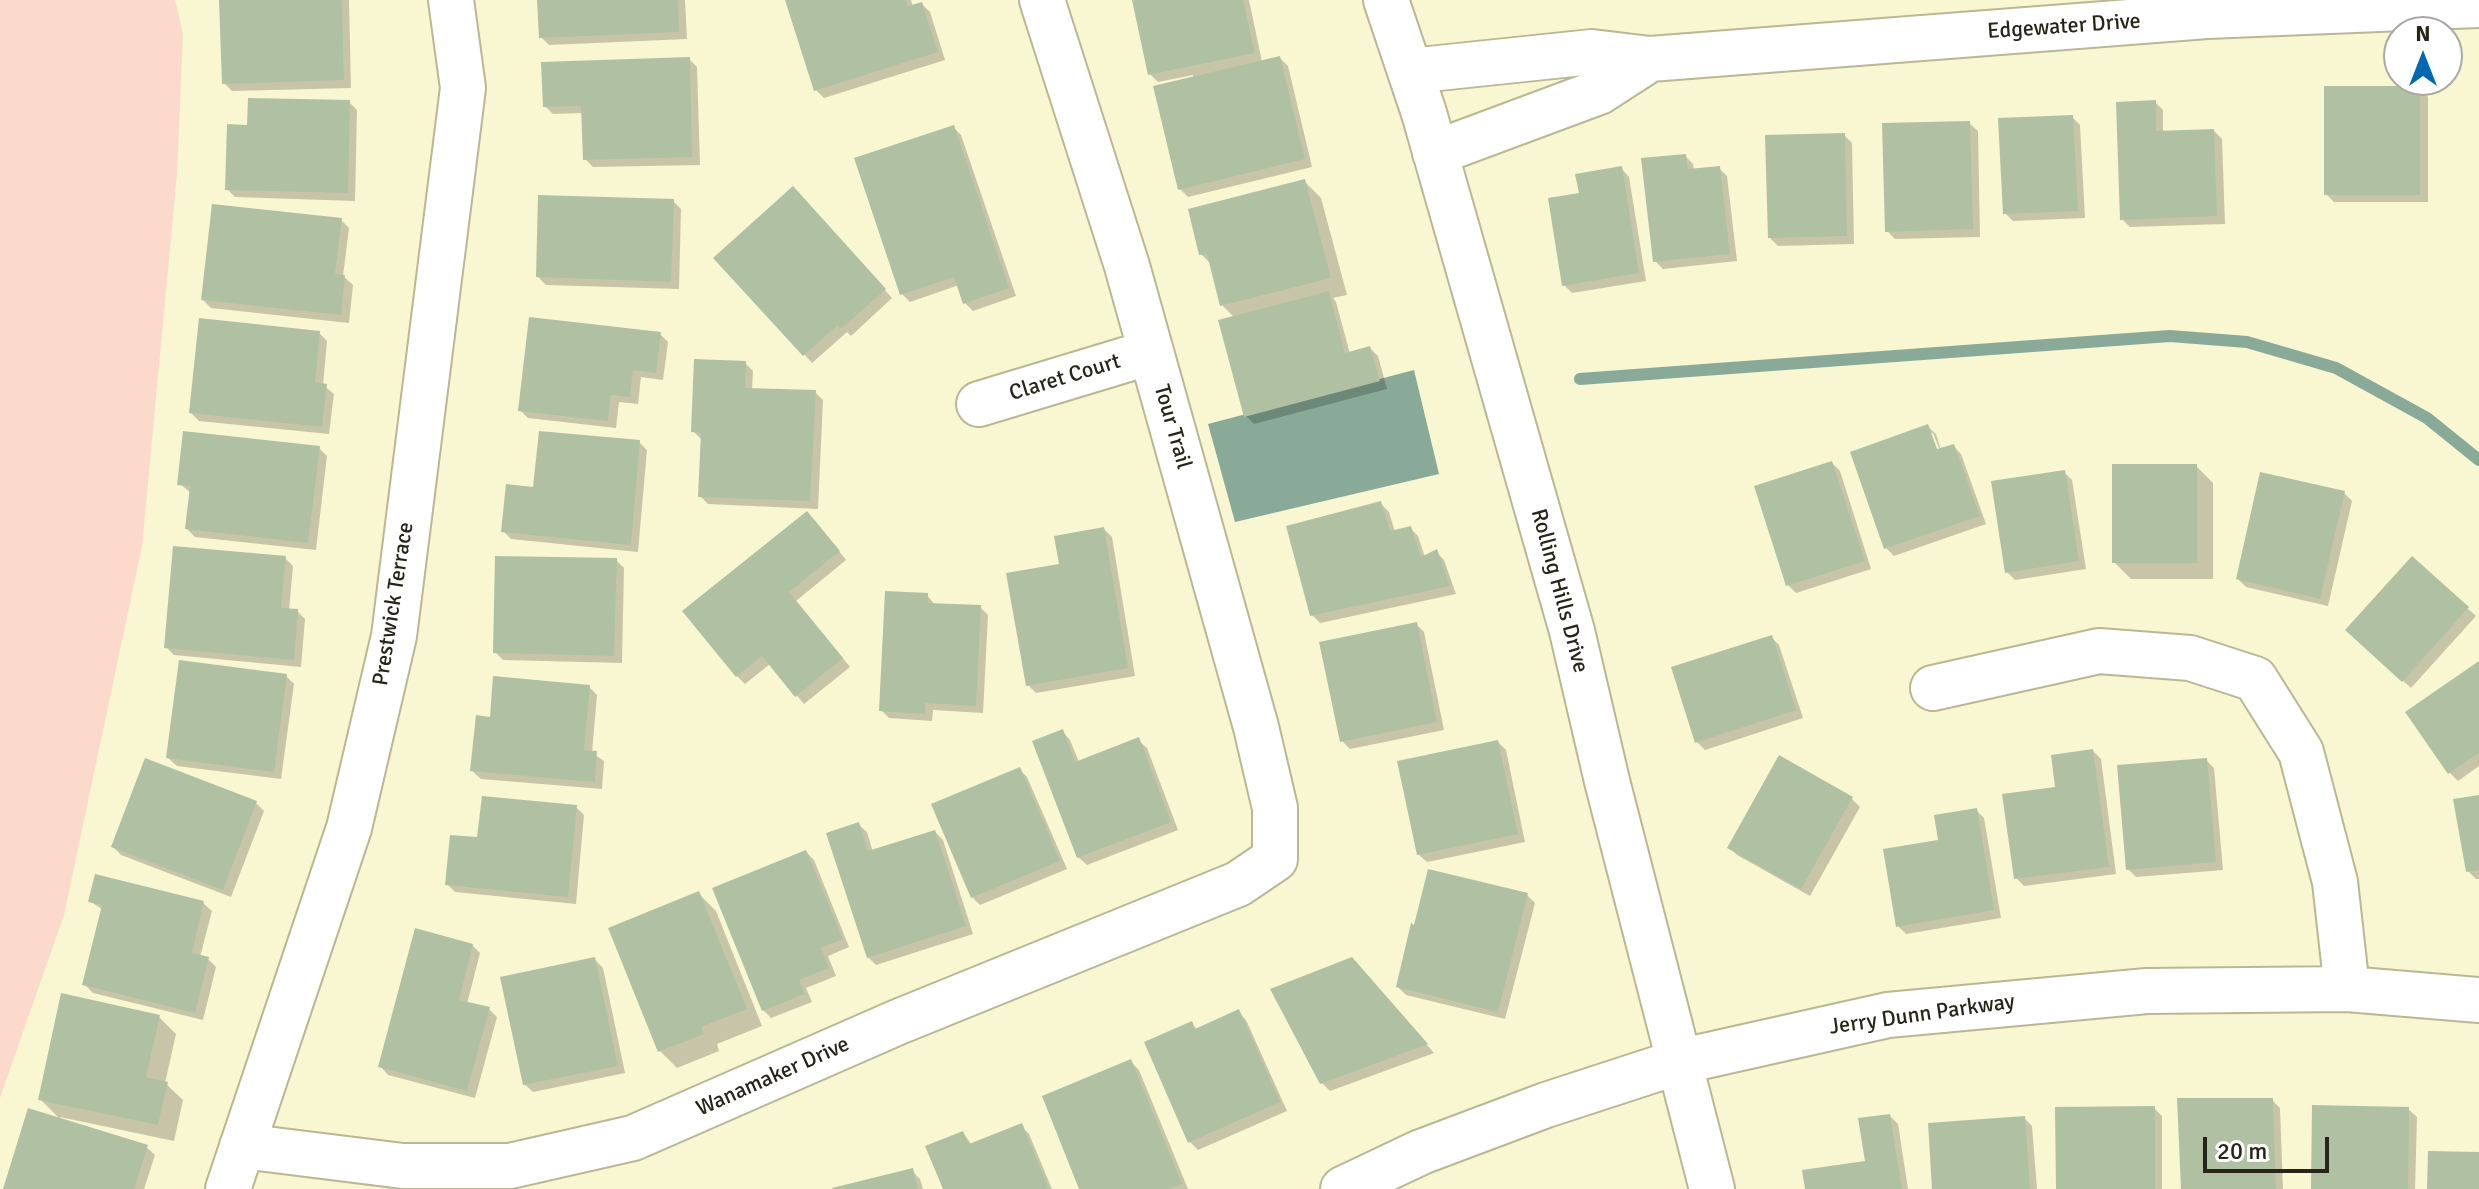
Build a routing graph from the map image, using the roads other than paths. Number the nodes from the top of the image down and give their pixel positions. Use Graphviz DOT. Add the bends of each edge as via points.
graph roads {
  1 [pos="451,0"];
  2 [pos="1042,0"];
  3 [pos="1386,0"];
  4 [pos="2479,5"];
  5 [pos="2207,8"];
  6 [pos="1650,59"];
  7 [pos="1410,71"];
  8 [pos="1435,153"];
  9 [pos="1151,352"];
  10 [pos="979,404"];
  11 [pos="1933,688"];
  12 [pos="1275,859"];
  13 [pos="2347,989"];
  14 [pos="2479,1000"];
  15 [pos="1678,1062"];
  16 [pos="242,1146"];
  17 [pos="228,1189"];
  18 [pos="1343,1189"];
  19 [pos="1712,1189"];
  1 -- 16 [label="street, Prestwick Terrace" via="463,88 394,636 349,828"];
  2 -- 9 [label="street, Tour Trail"];
  3 -- 7 [label="street, Rolling Hills Drive"];
  4 -- 5 [label="street, Edgewater Drive"];
  5 -- 6 [label="street, Edgewater Drive"];
  6 -- 7 [label="street, Edgewater Drive" via="1592,52"];
  6 -- 8 [label="street, Edgewater Drive" via="1599,92"];
  7 -- 8 [label="street, Rolling Hills Drive"];
  8 -- 15 [label="street, Rolling Hills Drive" via="1572,631"];
  9 -- 10 [label="street, Claret Court"];
  9 -- 12 [label="street, Tour Trail" via="1256,727 1275,808"];
  11 -- 13 [label="street" via="2099,651 2190,658 2255,679 2301,752 2335,882"];
  12 -- 16 [label="street, Wanamaker Drive" via="1238,884 898,1022 633,1138 510,1166 403,1166"];
  13 -- 14 [label="street, Jerry Dunn Parkway"];
  13 -- 15 [label="street, Jerry Dunn Parkway" via="2147,991 1888,1015"];
  15 -- 18 [label="street, Jerry Dunn Parkway" via="1421,1152"];
  15 -- 19 [label="street, Rolling Hills Drive"];
  16 -- 17 [label="street, Prestwick Terrace"];
}
